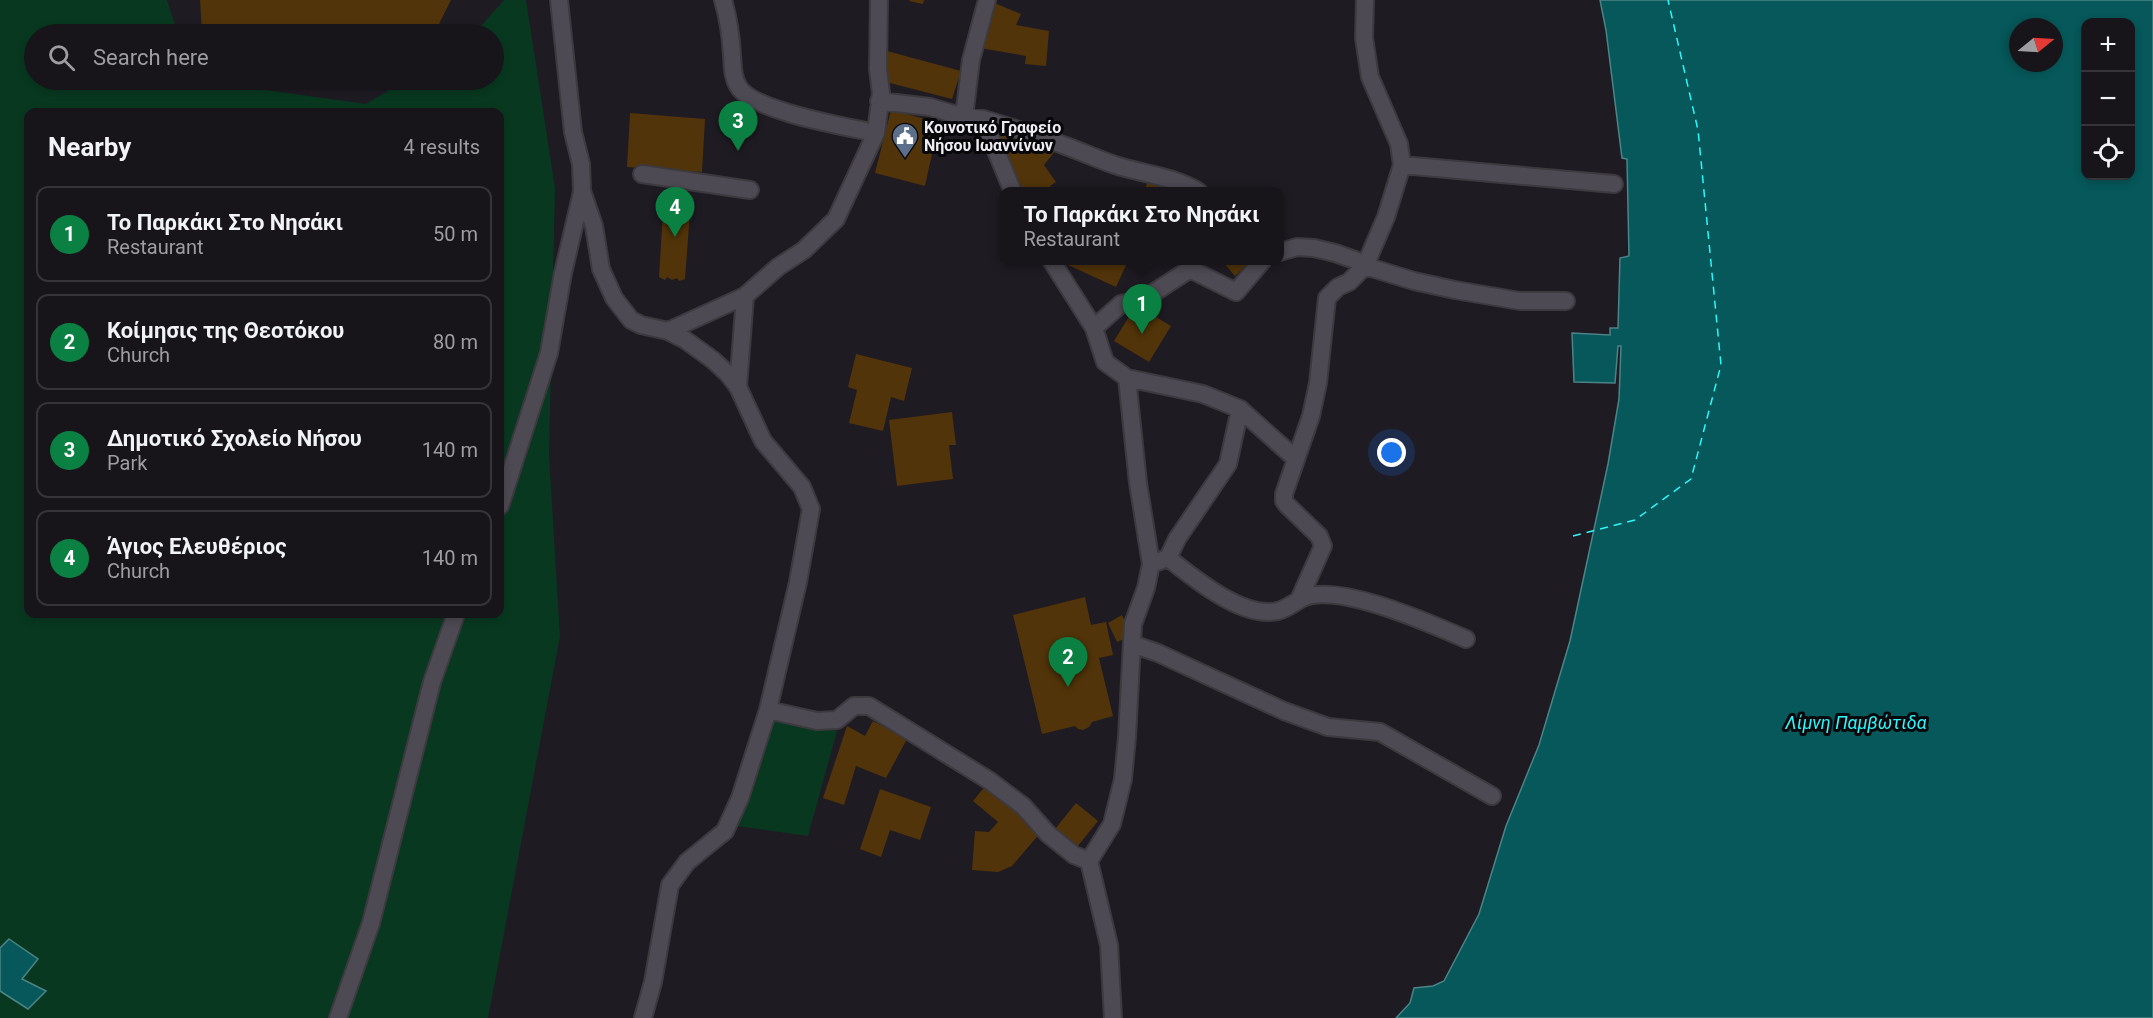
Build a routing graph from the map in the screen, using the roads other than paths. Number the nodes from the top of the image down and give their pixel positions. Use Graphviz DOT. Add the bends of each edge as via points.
graph roads {
  1 [pos="559,0"];
  2 [pos="723,0"];
  3 [pos="879,0"];
  4 [pos="987,0"];
  5 [pos="1365,0"];
  6 [pos="879,101"];
  7 [pos="964,117"];
  8 [pos="983,119"];
  9 [pos="876,133"];
  10 [pos="1402,165"];
  11 [pos="642,174"];
  12 [pos="1614,184"];
  13 [pos="1011,187"];
  14 [pos="1192,187"];
  15 [pos="750,190"];
  16 [pos="582,191"];
  17 [pos="1284,251"];
  18 [pos="1054,265"];
  19 [pos="1260,265"];
  20 [pos="1365,266"];
  21 [pos="745,296"];
  22 [pos="1566,301"];
  23 [pos="1094,328"];
  24 [pos="668,331"];
  25 [pos="1127,378"];
  26 [pos="738,387"];
  27 [pos="1239,409"];
  28 [pos="1296,459"];
  29 [pos="504,494"];
  30 [pos="1167,558"];
  31 [pos="1151,564"];
  32 [pos="1299,600"];
  33 [pos="455,618"];
  34 [pos="1466,639"];
  35 [pos="1132,644"];
  36 [pos="768,710"];
  37 [pos="1492,796"];
  38 [pos="1089,861"];
  39 [pos="338,1018"];
  40 [pos="643,1018"];
  41 [pos="1113,1018"];
  1 -- 16 [label="street"];
  2 -- 9 [label="street" via="738,88 777,110"];
  3 -- 6 [label="street"];
  4 -- 7 [label="street" via="971,60"];
  5 -- 10 [label="street" via="1364,38 1370,77 1399,144"];
  6 -- 7 [label="street" via="930,107"];
  6 -- 9 [label="street"];
  7 -- 8 [label="street"];
  8 -- 13 [label="street"];
  8 -- 14 [label="street"];
  9 -- 21 [label="street" via="836,219"];
  10 -- 12 [label="street"];
  10 -- 20 [label="street"];
  11 -- 15 [label="street"];
  16 -- 24 [label="street" via="594,226 601,269 614,298 631,320"];
  16 -- 29 [label="street" via="549,353"];
  17 -- 20 [label="street" via="1314,248"];
  18 -- 23 [label="street"];
  19 -- 23 [label="street" via="1236,292 1190,269 1144,299 1121,304"];
  20 -- 22 [label="street" via="1466,292 1520,301"];
  20 -- 28 [label="street" via="1327,298 1316,393"];
  21 -- 24 [label="street"];
  21 -- 26 [label="street"];
  23 -- 25 [label="street" via="1105,362"];
  24 -- 26 [label="street" via="713,360"];
  25 -- 27 [label="street" via="1203,394"];
  25 -- 31 [label="street"];
  26 -- 36 [label="street" via="763,441 802,487 811,509"];
  27 -- 28 [label="street"];
  27 -- 30 [label="street" via="1228,464"];
  28 -- 32 [label="street" via="1284,501 1319,536 1323,546"];
  30 -- 31 [label="street"];
  30 -- 32 [label="street" via="1244,608 1276,611"];
  31 -- 35 [label="street" via="1133,624"];
  32 -- 34 [label="street" via="1311,594 1348,597 1411,616"];
  33 -- 39 [label="street" via="432,682 370,922"];
  35 -- 37 [label="street" via="1328,727 1380,732"];
  35 -- 38 [label="street" via="1123,779 1112,824"];
  36 -- 38 [label="street" via="817,721 837,720 854,706 869,706 990,781 1023,806 1056,841"];
  36 -- 40 [label="street" via="740,798 725,831 687,862 670,885"];
  38 -- 41 [label="street" via="1108,945"];
}
